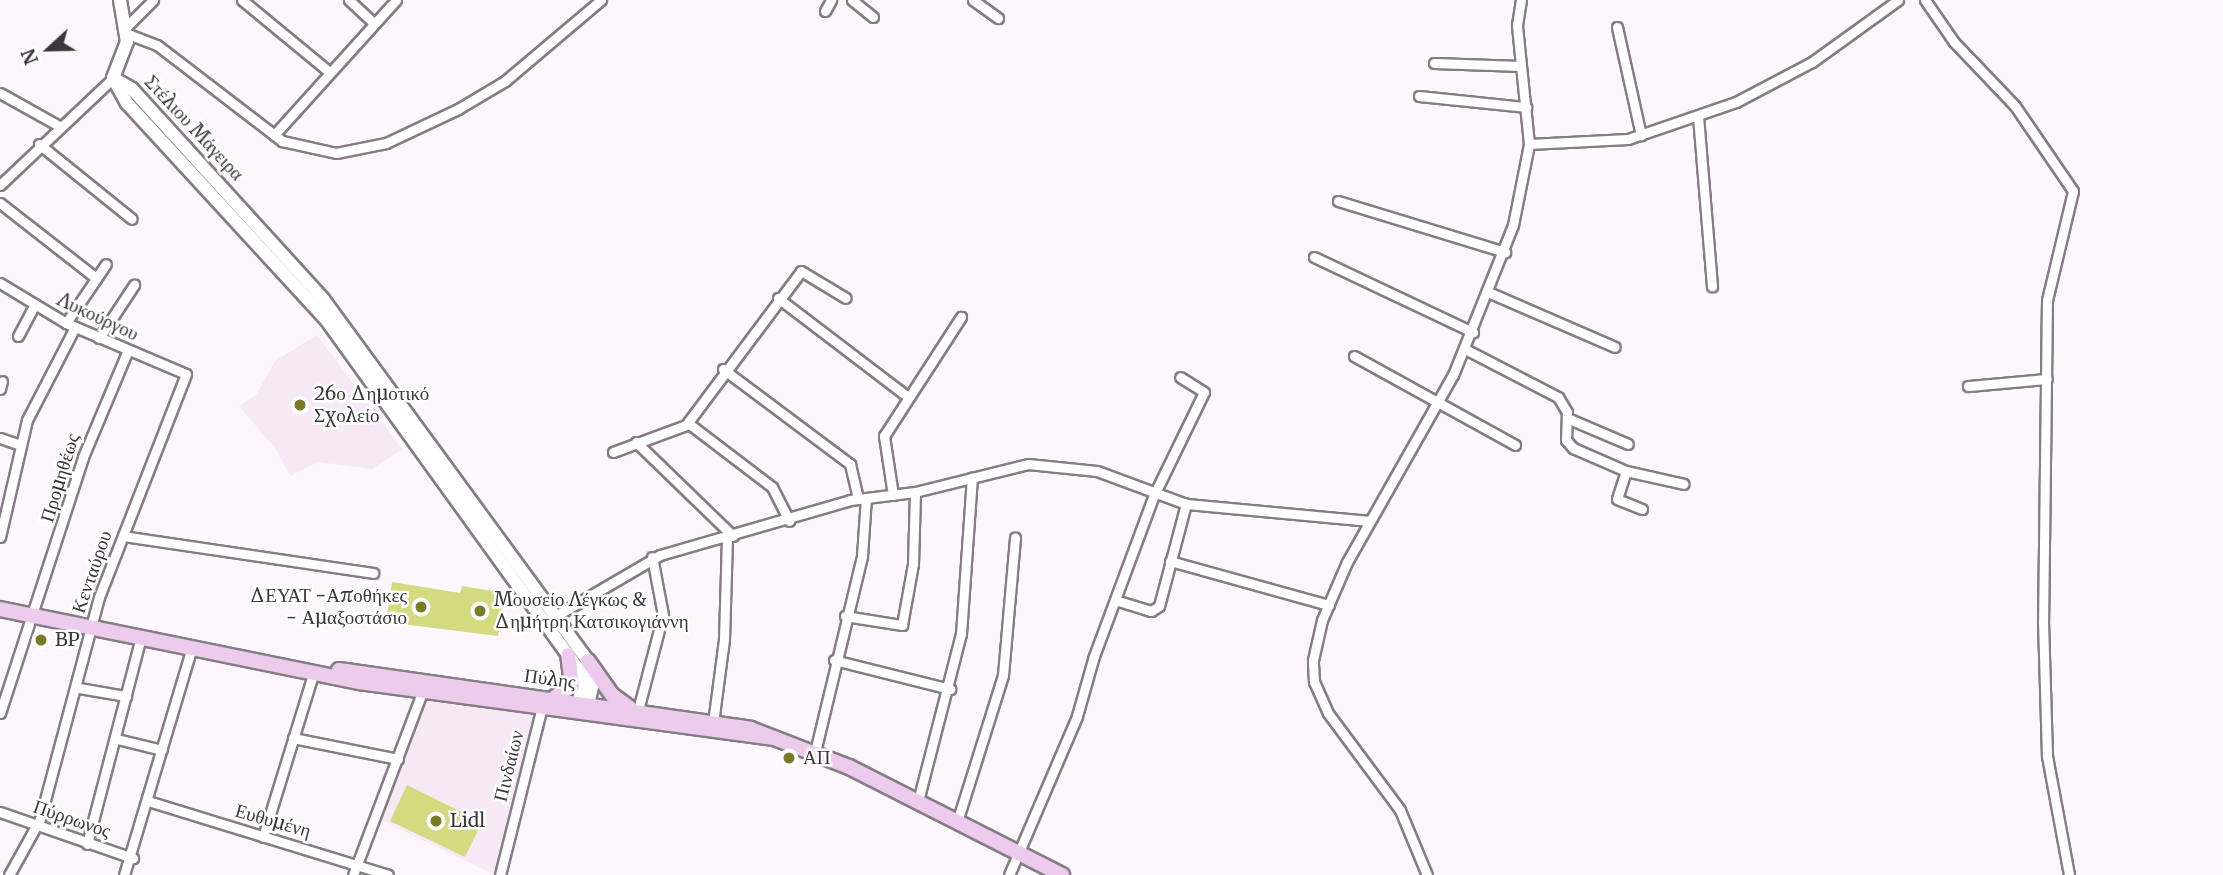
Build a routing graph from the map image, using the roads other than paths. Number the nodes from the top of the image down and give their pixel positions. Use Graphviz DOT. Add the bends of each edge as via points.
graph roads {
  1 [pos="120,0"];
  2 [pos="153,0"];
  3 [pos="242,0"];
  4 [pos="349,0"];
  5 [pos="396,0"];
  6 [pos="601,0"];
  7 [pos="831,0"];
  8 [pos="852,0"];
  9 [pos="973,0"];
  10 [pos="1521,0"];
  11 [pos="1898,0"];
  12 [pos="1925,0"];
  13 [pos="825,10"];
  14 [pos="873,17"];
  15 [pos="998,18"];
  16 [pos="373,22"];
  17 [pos="1617,27"];
  18 [pos="127,30"];
  19 [pos="1434,63"];
  20 [pos="1521,66"];
  21 [pos="328,71"];
  22 [pos="113,78"];
  23 [pos="0,93"];
  24 [pos="1419,96"];
  25 [pos="1526,107"];
  26 [pos="1698,116"];
  27 [pos="59,126"];
  28 [pos="274,135"];
  29 [pos="1641,135"];
  30 [pos="40,144"];
  31 [pos="1529,144"];
  32 [pos="0,185"];
  33 [pos="1338,201"];
  34 [pos="0,203"];
  35 [pos="132,219"];
  36 [pos="1505,252"];
  37 [pos="1314,257"];
  38 [pos="106,264"];
  39 [pos="96,278"];
  40 [pos="0,283"];
  41 [pos="134,285"];
  42 [pos="1712,286"];
  43 [pos="1488,292"];
  44 [pos="778,298"];
  45 [pos="846,298"];
  46 [pos="34,306"];
  47 [pos="961,317"];
  48 [pos="71,325"];
  49 [pos="1473,332"];
  50 [pos="18,337"];
  51 [pos="99,338"];
  52 [pos="1615,347"];
  53 [pos="1465,349"];
  54 [pos="128,350"];
  55 [pos="1354,356"];
  56 [pos="723,369"];
  57 [pos="186,374"];
  58 [pos="1180,377"];
  59 [pos="2047,379"];
  60 [pos="1968,386"];
  61 [pos="908,397"];
  62 [pos="1439,398"];
  63 [pos="1567,418"];
  64 [pos="688,423"];
  65 [pos="0,438"];
  66 [pos="636,442"];
  67 [pos="1628,444"];
  68 [pos="20,445"];
  69 [pos="1515,445"];
  70 [pos="613,452"];
  71 [pos="1626,471"];
  72 [pos="972,477"];
  73 [pos="1684,484"];
  74 [pos="915,492"];
  75 [pos="893,495"];
  76 [pos="1154,495"];
  77 [pos="862,498"];
  78 [pos="1185,504"];
  79 [pos="1642,509"];
  80 [pos="789,521"];
  81 [pos="1368,521"];
  82 [pos="123,536"];
  83 [pos="0,537"];
  84 [pos="730,537"];
  85 [pos="1015,538"];
  86 [pos="652,557"];
  87 [pos="1170,561"];
  88 [pos="373,573"];
  89 [pos="1115,600"];
  90 [pos="1329,605"];
  91 [pos="0,609"];
  92 [pos="845,616"];
  93 [pos="554,617"];
  94 [pos="33,618"];
  95 [pos="92,632"];
  96 [pos="139,640"];
  97 [pos="191,650"];
  98 [pos="568,654"];
  99 [pos="834,660"];
  100 [pos="588,661"];
  101 [pos="317,671"];
  102 [pos="425,686"];
  103 [pos="79,688"];
  104 [pos="950,689"];
  105 [pos="126,696"];
  106 [pos="546,702"];
  107 [pos="583,708"];
  108 [pos="635,709"];
  109 [pos="0,713"];
  110 [pos="713,723"];
  111 [pos="293,738"];
  112 [pos="772,738"];
  113 [pos="117,739"];
  114 [pos="162,750"];
  115 [pos="815,752"];
  116 [pos="398,759"];
  117 [pos="918,801"];
  118 [pos="148,802"];
  119 [pos="0,812"];
  120 [pos="957,822"];
  121 [pos="37,826"];
  122 [pos="263,837"];
  123 [pos="87,844"];
  124 [pos="1020,855"];
  125 [pos="133,858"];
  126 [pos="357,864"];
  127 [pos="9,875"];
  128 [pos="124,875"];
  129 [pos="353,875"];
  130 [pos="388,875"];
  131 [pos="500,875"];
  132 [pos="1009,875"];
  133 [pos="1061,875"];
  134 [pos="1427,875"];
  135 [pos="2069,875"];
  1 -- 18 [label="main road"];
  2 -- 18 [label="street"];
  3 -- 21 [label="street"];
  4 -- 16 [label="street"];
  5 -- 16 [label="street"];
  6 -- 28 [label="street" via="497,86 407,135 336,153 299,148"];
  7 -- 13 [label="street"];
  8 -- 14 [label="street"];
  9 -- 15 [label="street"];
  10 -- 20 [label="street"];
  11 -- 26 [label="street" via="1784,78"];
  12 -- 59 [label="street" via="1955,42 2022,115 2073,191 2049,279"];
  16 -- 21 [label="street"];
  17 -- 29 [label="street"];
  18 -- 22 [label="main road"];
  18 -- 28 [label="street" via="151,41"];
  19 -- 20 [label="street"];
  20 -- 25 [label="street"];
  21 -- 28 [label="street"];
  22 -- 27 [label="street"];
  22 -- 93 [label="main road, Στέλιου Μάγειρα" via="132,89 298,268"];
  22 -- 98 [label="main road, Στέλιου Μάγειρα" via="127,103 325,318"];
  23 -- 27 [label="street"];
  24 -- 25 [label="street"];
  25 -- 31 [label="street"];
  26 -- 29 [label="street"];
  26 -- 42 [label="street"];
  27 -- 30 [label="street"];
  29 -- 31 [label="street"];
  30 -- 32 [label="street"];
  30 -- 35 [label="street"];
  31 -- 36 [label="street" via="1523,190"];
  33 -- 36 [label="street"];
  34 -- 39 [label="street"];
  36 -- 43 [label="street"];
  37 -- 49 [label="street"];
  38 -- 39 [label="street"];
  39 -- 48 [label="street"];
  40 -- 46 [label="street, Λυκούργου"];
  41 -- 51 [label="street"];
  43 -- 49 [label="street"];
  43 -- 52 [label="street"];
  44 -- 45 [label="street" via="801,271"];
  44 -- 56 [label="street"];
  44 -- 61 [label="street"];
  46 -- 48 [label="street, Λυκούργου"];
  46 -- 50 [label="street"];
  47 -- 61 [label="street"];
  48 -- 51 [label="street, Λυκούργου"];
  48 -- 68 [label="street"];
  49 -- 53 [label="street"];
  51 -- 54 [label="street, Λυκούργου"];
  53 -- 62 [label="street"];
  53 -- 63 [label="street" via="1553,393 1563,403"];
  54 -- 57 [label="street, Λυκούργου"];
  54 -- 94 [label="street, Προμηθέως" via="83,457"];
  55 -- 62 [label="street"];
  56 -- 64 [label="street"];
  56 -- 77 [label="street" via="841,454 855,475"];
  57 -- 82 [label="street, Κενταύρου"];
  58 -- 76 [label="street" via="1204,392"];
  59 -- 60 [label="street"];
  59 -- 135 [label="street" via="2043,712"];
  61 -- 75 [label="street" via="883,443"];
  62 -- 69 [label="street"];
  62 -- 81 [label="street"];
  63 -- 67 [label="street"];
  63 -- 71 [label="street" via="1569,445"];
  64 -- 66 [label="street"];
  64 -- 80 [label="street" via="772,487"];
  65 -- 68 [label="street"];
  66 -- 70 [label="street"];
  66 -- 84 [label="street"];
  68 -- 83 [label="street"];
  71 -- 73 [label="street"];
  71 -- 79 [label="street" via="1617,499"];
  72 -- 74 [label="street"];
  72 -- 76 [label="street" via="1023,465 1061,464 1105,474"];
  72 -- 104 [label="street" via="964,613"];
  74 -- 75 [label="street"];
  74 -- 92 [label="street" via="913,564 902,625"];
  75 -- 77 [label="street"];
  76 -- 78 [label="street"];
  76 -- 89 [label="street"];
  77 -- 80 [label="street"];
  77 -- 92 [label="street" via="862,556"];
  78 -- 81 [label="street"];
  78 -- 87 [label="street"];
  80 -- 84 [label="street"];
  81 -- 90 [label="street"];
  82 -- 88 [label="street"];
  82 -- 95 [label="street, Κενταύρου"];
  84 -- 86 [label="street"];
  84 -- 110 [label="street"];
  85 -- 120 [label="street" via="1003,675"];
  86 -- 93 [label="street"];
  86 -- 108 [label="street" via="663,615"];
  87 -- 89 [label="street" via="1156,610"];
  87 -- 90 [label="street"];
  89 -- 124 [label="street" via="1077,716"];
  90 -- 134 [label="street" via="1314,650 1316,688 1334,723 1399,810"];
  91 -- 94 [label="main road, Πύλης"];
  92 -- 99 [label="street"];
  93 -- 100 [label="main road, Στέλιου Μάγειρα"];
  94 -- 95 [label="main road, Πύλης"];
  94 -- 109 [label="street, Προμηθέως"];
  95 -- 96 [label="main road, Πύλης"];
  95 -- 103 [label="street, Κενταύρου"];
  96 -- 97 [label="main road, Πύλης"];
  96 -- 105 [label="street"];
  97 -- 101 [label="main road, Πύλης"];
  97 -- 114 [label="street"];
  98 -- 106 [label="main road" via="572,686"];
  98 -- 107 [label="main road, Στέλιου Μάγειρα" via="581,676"];
  99 -- 104 [label="street"];
  99 -- 115 [label="street"];
  100 -- 107 [label="main road" via="593,683"];
  100 -- 108 [label="main road" via="612,695"];
  101 -- 102 [label="main road, Πύλης"];
  101 -- 111 [label="street"];
  102 -- 106 [label="main road, Πύλης"];
  102 -- 116 [label="street"];
  103 -- 105 [label="street"];
  103 -- 121 [label="street, Κενταύρου"];
  104 -- 117 [label="street"];
  105 -- 113 [label="street"];
  106 -- 107 [label="main road, Πύλης"];
  106 -- 131 [label="street, Πινδαίων"];
  107 -- 108 [label="main road, Πύλης"];
  107 -- 112 [label="main road, Πύλης"];
  108 -- 110 [label="main road, Πύλης"];
  110 -- 112 [label="main road, Πύλης"];
  111 -- 116 [label="street"];
  111 -- 122 [label="street"];
  112 -- 115 [label="main road, Πύλης"];
  113 -- 114 [label="street"];
  113 -- 123 [label="street"];
  114 -- 118 [label="street"];
  115 -- 117 [label="main road, Πύλης"];
  116 -- 126 [label="street"];
  117 -- 120 [label="main road, Πύλης"];
  118 -- 122 [label="street, Ευθυμένη"];
  118 -- 125 [label="street"];
  119 -- 121 [label="street, Πύρρωνος"];
  120 -- 124 [label="main road, Πύλης"];
  121 -- 123 [label="street, Πύρρωνος"];
  121 -- 127 [label="street, Κενταύρου"];
  122 -- 126 [label="street, Ευθυμένη"];
  123 -- 125 [label="street, Πύρρωνος"];
  124 -- 132 [label="street"];
  124 -- 133 [label="main road, Πύλης"];
  125 -- 128 [label="street"];
  126 -- 129 [label="street"];
  126 -- 130 [label="street, Ευθυμένη"];
}
